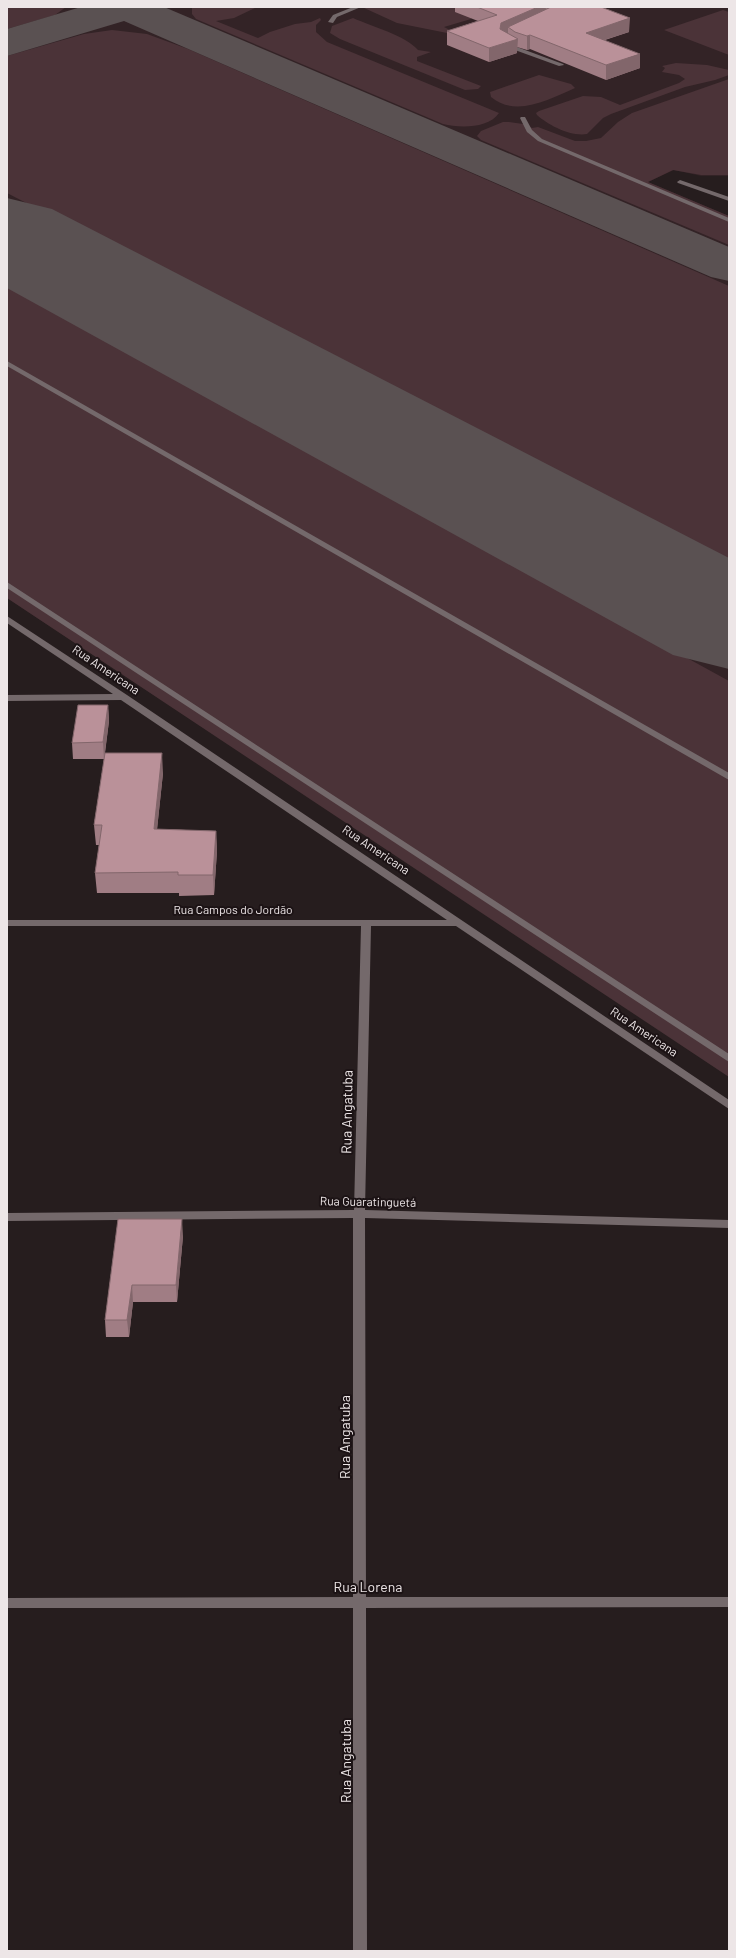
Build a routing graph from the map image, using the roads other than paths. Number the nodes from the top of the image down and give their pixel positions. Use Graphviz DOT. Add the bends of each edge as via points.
graph roads {
  1 [pos="358,7"];
  2 [pos="331,22"];
  3 [pos="504,38"];
  4 [pos="561,65"];
  5 [pos="524,118"];
  6 [pos="680,182"];
  7 [pos="729,199"];
  8 [pos="729,220"];
  9 [pos="7,363"];
  10 [pos="7,584"];
  11 [pos="7,619"];
  12 [pos="124,697"];
  13 [pos="7,698"];
  14 [pos="729,777"];
  15 [pos="7,923"];
  16 [pos="366,923"];
  17 [pos="460,923"];
  18 [pos="729,1059"];
  19 [pos="729,1104"];
  20 [pos="359,1214"];
  21 [pos="7,1217"];
  22 [pos="729,1224"];
  23 [pos="729,1602"];
  24 [pos="7,1603"];
  25 [pos="361,1603"];
  26 [pos="360,1951"];
  1 -- 2 [label="street" via="335,16"];
  3 -- 4 [label="street" via="502,42 505,45"];
  5 -- 8 [label="street" via="527,129 540,140"];
  6 -- 7 [label="street"];
  9 -- 14 [label="street"];
  10 -- 18 [label="street"];
  11 -- 12 [label="street, Rua Americana"];
  12 -- 13 [label="street"];
  12 -- 17 [label="street, Rua Americana"];
  15 -- 16 [label="street, Rua Campos do Jordão"];
  16 -- 17 [label="street, Rua Campos do Jordão"];
  16 -- 20 [label="street, Rua Angatuba"];
  17 -- 19 [label="street, Rua Americana"];
  20 -- 21 [label="street, Rua Guaratinguetá"];
  20 -- 22 [label="street, Rua Guaratinguetá"];
  20 -- 25 [label="street, Rua Angatuba"];
  23 -- 25 [label="street, Rua Lorena"];
  24 -- 25 [label="street, Rua Lorena"];
  25 -- 26 [label="street, Rua Angatuba"];
}
